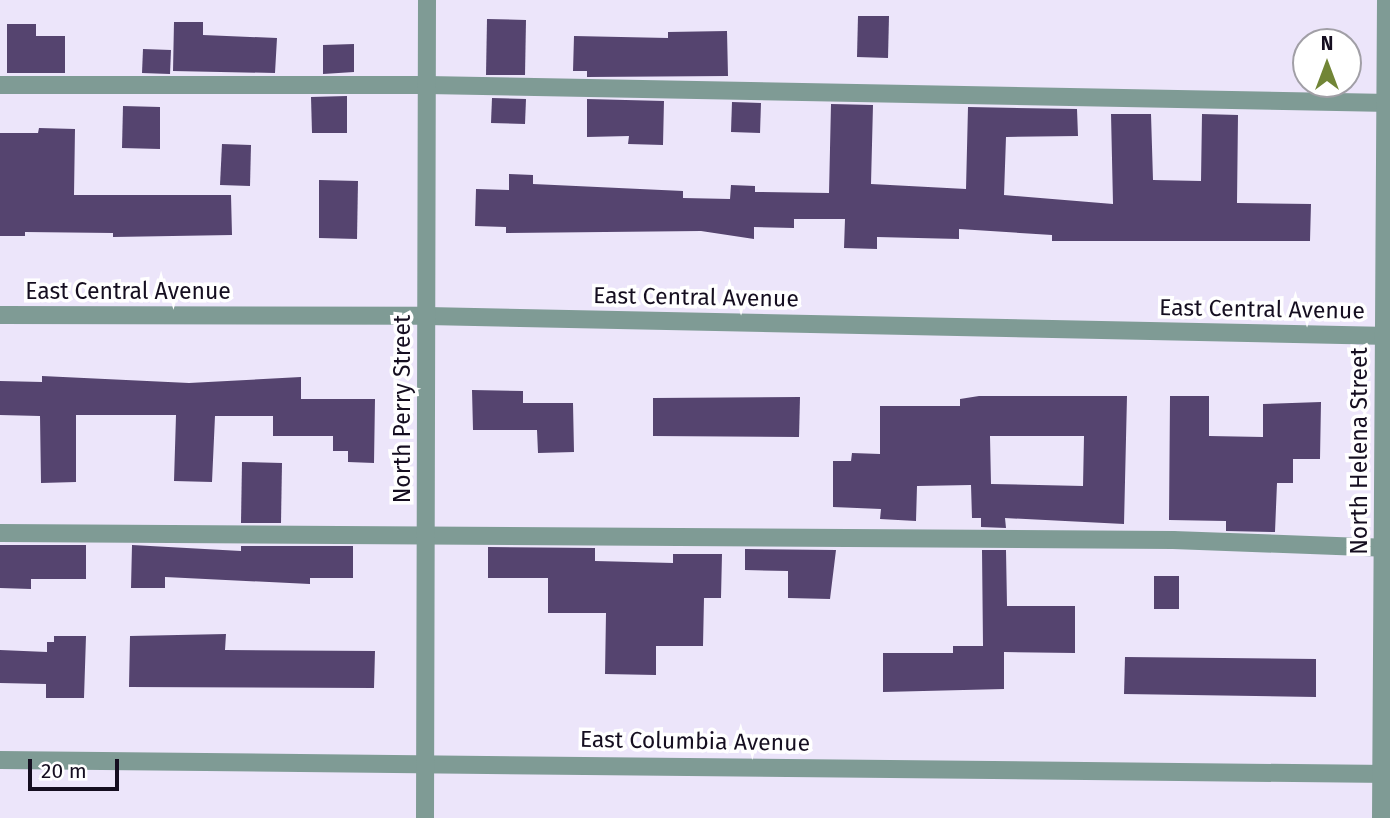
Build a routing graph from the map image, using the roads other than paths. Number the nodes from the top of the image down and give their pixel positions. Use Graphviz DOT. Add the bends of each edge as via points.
graph roads {
  1 [pos="427,0"];
  2 [pos="1387,0"];
  3 [pos="0,85"];
  4 [pos="427,85"];
  5 [pos="1388,103"];
  6 [pos="0,315"];
  7 [pos="427,316"];
  8 [pos="1387,336"];
  9 [pos="0,533"];
  10 [pos="426,533"];
  11 [pos="1387,548"];
  12 [pos="0,760"];
  13 [pos="425,762"];
  14 [pos="1386,774"];
  15 [pos="425,818"];
  16 [pos="1381,818"];
  1 -- 4 [label="street, North Perry Street"];
  2 -- 5 [label="street, North Helena Street"];
  3 -- 4 [label="street"];
  4 -- 5 [label="street"];
  4 -- 7 [label="street, North Perry Street"];
  5 -- 8 [label="street, North Helena Street"];
  6 -- 7 [label="street, East Central Avenue"];
  7 -- 8 [label="street, East Central Avenue"];
  7 -- 10 [label="street, North Perry Street"];
  8 -- 11 [label="street, North Helena Street"];
  9 -- 10 [label="street"];
  10 -- 11 [label="street" via="1173,540"];
  10 -- 13 [label="street, North Perry Street"];
  11 -- 14 [label="street, North Helena Street"];
  12 -- 13 [label="street, East Columbia Avenue"];
  13 -- 14 [label="street, East Columbia Avenue"];
  13 -- 15 [label="street, North Perry Street"];
  14 -- 16 [label="street, North Helena Street"];
}
